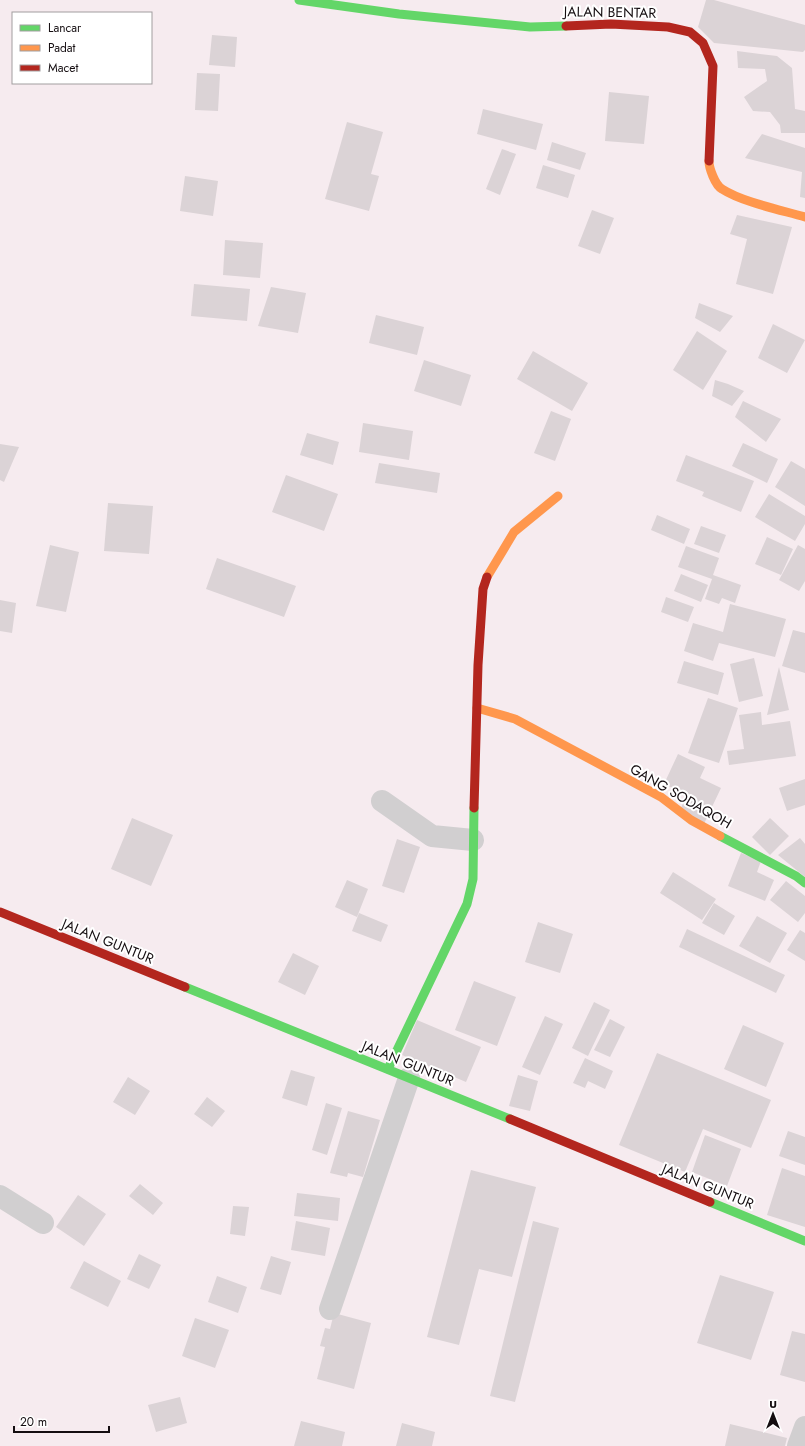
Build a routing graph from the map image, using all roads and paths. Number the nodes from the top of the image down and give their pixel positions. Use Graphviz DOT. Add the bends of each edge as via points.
graph roads {
  1 [pos="299,0"];
  2 [pos="805,217"];
  3 [pos="558,496"];
  4 [pos="477,708"];
  5 [pos="382,801"];
  6 [pos="473,840"];
  7 [pos="805,883"];
  8 [pos="0,912"];
  9 [pos="388,1069"];
  10 [pos="409,1078"];
  11 [pos="0,1196"];
  12 [pos="43,1223"];
  13 [pos="805,1241"];
  14 [pos="330,1309"];
  15 [pos="805,1427"];
  16 [pos="798,1446"];
  1 -- 2 [label="street, JALAN BENTAR" via="399,14 530,26 611,24 668,27 690,32 703,43 713,66 709,166 720,188 739,197"];
  3 -- 4 [label="street" via="514,532 483,589"];
  4 -- 6 [label="street"];
  4 -- 7 [label="street, GANG SODAQOH" via="515,719 661,797 691,820"];
  5 -- 6 [label="street" via="432,836"];
  6 -- 9 [label="street" via="473,879 467,904"];
  8 -- 9 [label="street, JALAN GUNTUR"];
  9 -- 10 [label="street, JALAN GUNTUR"];
  10 -- 13 [label="street, JALAN GUNTUR"];
  10 -- 14 [label="street"];
  11 -- 12 [label="street"];
  15 -- 16 [label="street"];
}
